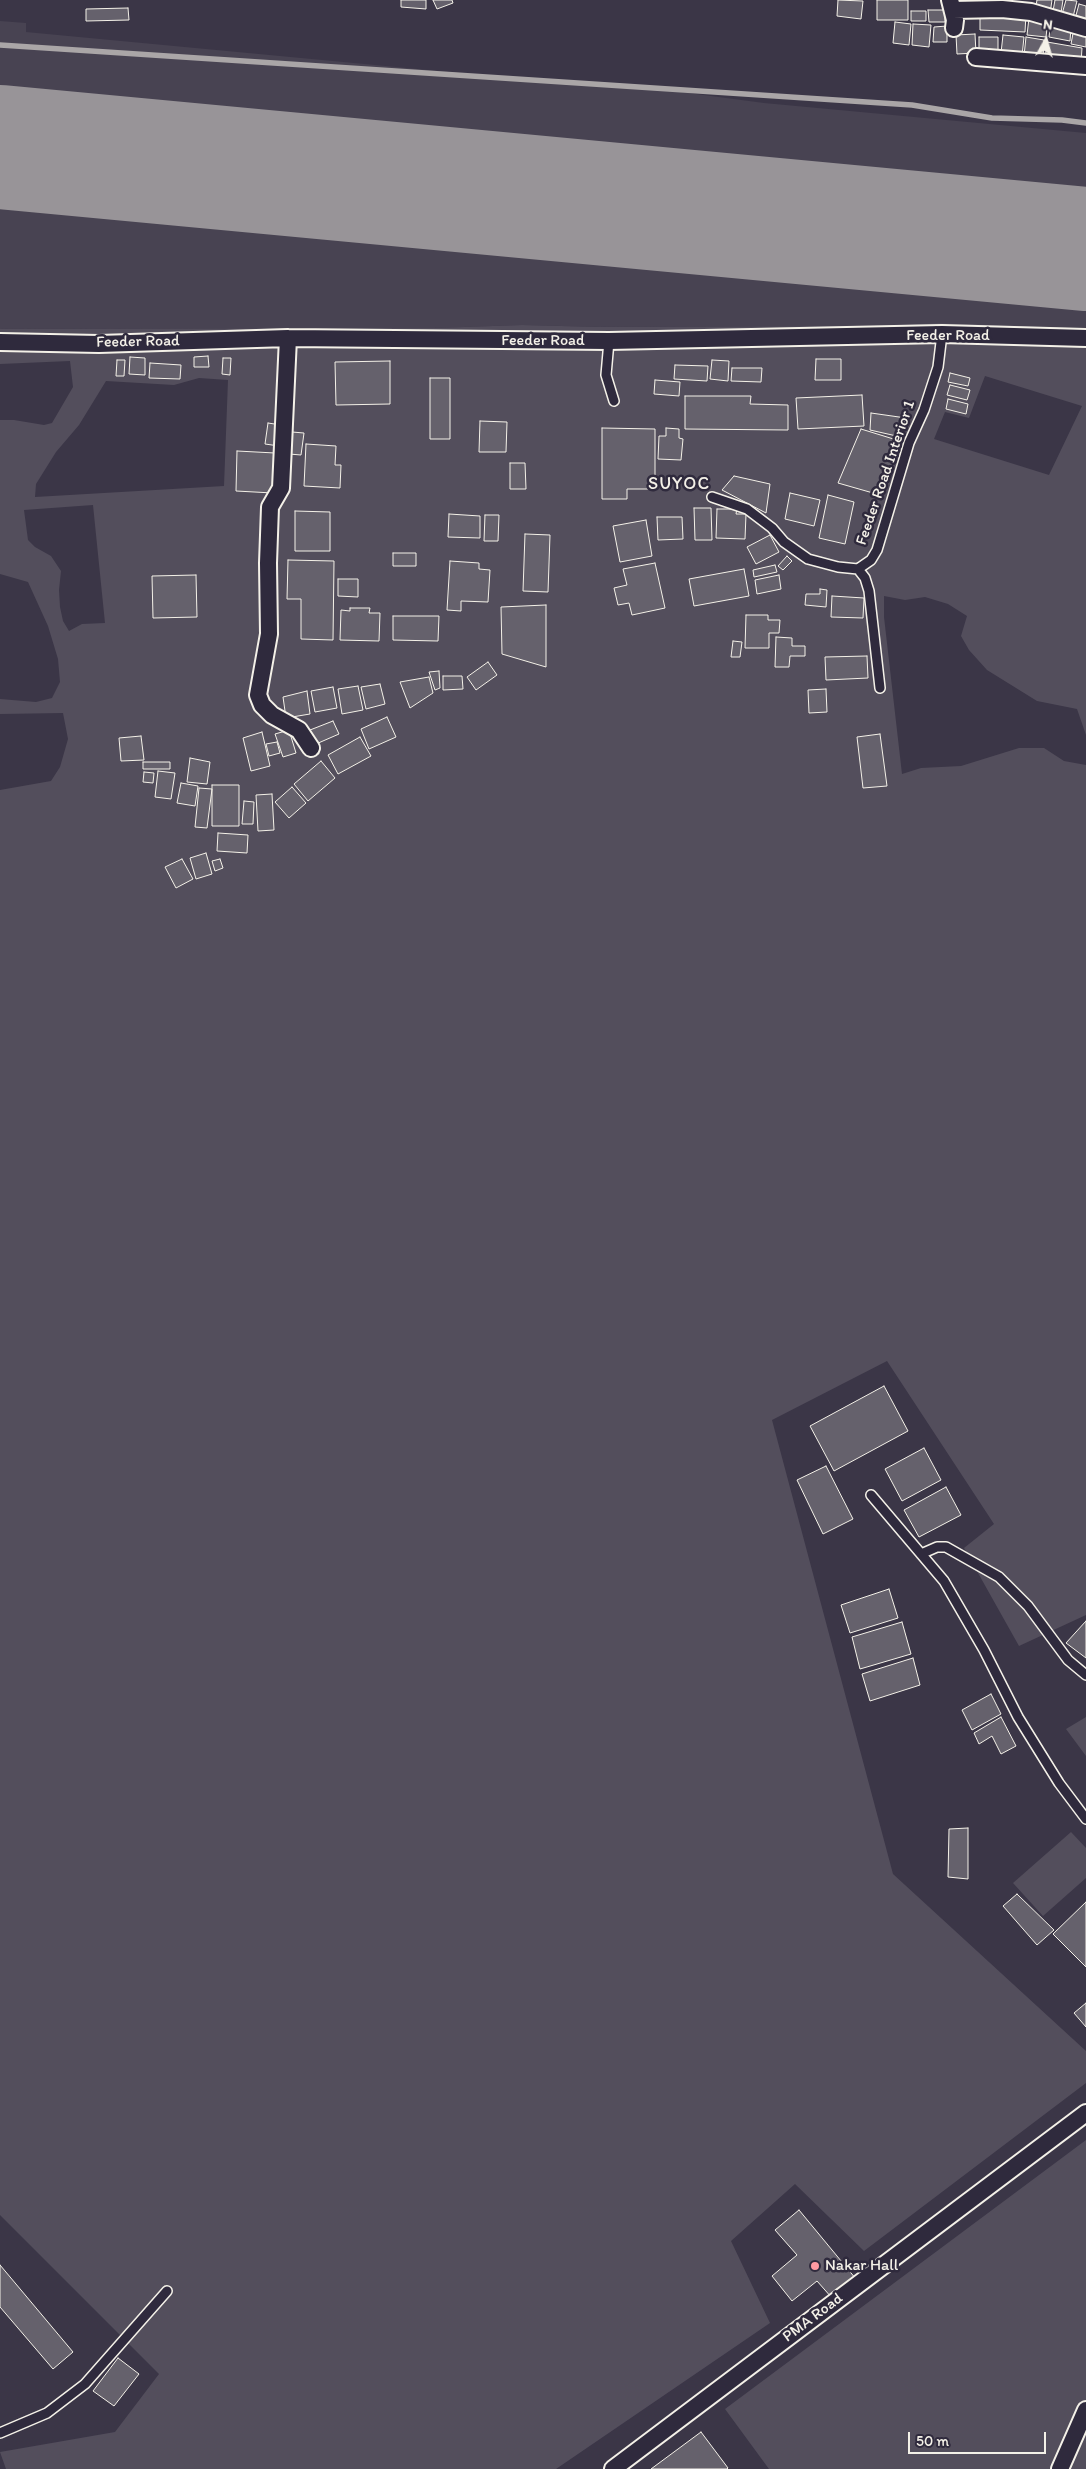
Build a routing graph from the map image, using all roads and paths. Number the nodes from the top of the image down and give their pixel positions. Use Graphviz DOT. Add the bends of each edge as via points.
graph roads {
  1 [pos="952,5"];
  2 [pos="954,28"];
  3 [pos="1086,28"];
  4 [pos="976,56"];
  5 [pos="1086,66"];
  6 [pos="942,334"];
  7 [pos="288,338"];
  8 [pos="1086,338"];
  9 [pos="609,341"];
  10 [pos="0,342"];
  11 [pos="614,401"];
  12 [pos="712,497"];
  13 [pos="858,569"];
  14 [pos="880,688"];
  15 [pos="311,748"];
  16 [pos="871,1495"];
  17 [pos="921,1554"];
  18 [pos="1086,1675"];
  19 [pos="1086,1819"];
  20 [pos="1086,2113"];
  21 [pos="167,2291"];
  22 [pos="1086,2410"];
  23 [pos="0,2433"];
  24 [pos="612,2469"];
  25 [pos="1060,2469"];
  1 -- 2 [label="street"];
  1 -- 3 [label="street" via="1031,12"];
  4 -- 5 [label="street"];
  6 -- 8 [label="street, Feeder Road"];
  6 -- 9 [label="street, Feeder Road"];
  6 -- 13 [label="lane, Feeder Road Interior 1" via="938,367 907,451 877,550 871,560"];
  7 -- 9 [label="street, Feeder Road"];
  7 -- 10 [label="street, Feeder Road" via="99,344"];
  7 -- 15 [label="street" via="282,488 270,507 269,634 258,695 262,705 299,730"];
  9 -- 11 [label="lane" via="606,375"];
  12 -- 13 [label="lane, Feeder Road Interior 1" via="747,509 808,559"];
  13 -- 14 [label="lane" via="869,591"];
  16 -- 17 [label="lane"];
  17 -- 18 [label="lane" via="946,1547 1000,1577 1028,1606 1068,1660"];
  17 -- 19 [label="lane" via="944,1582 1018,1717"];
  20 -- 24 [label="street, PMA Road"];
  21 -- 23 [label="lane" via="84,2384 47,2413"];
  22 -- 25 [label="street"];
}
